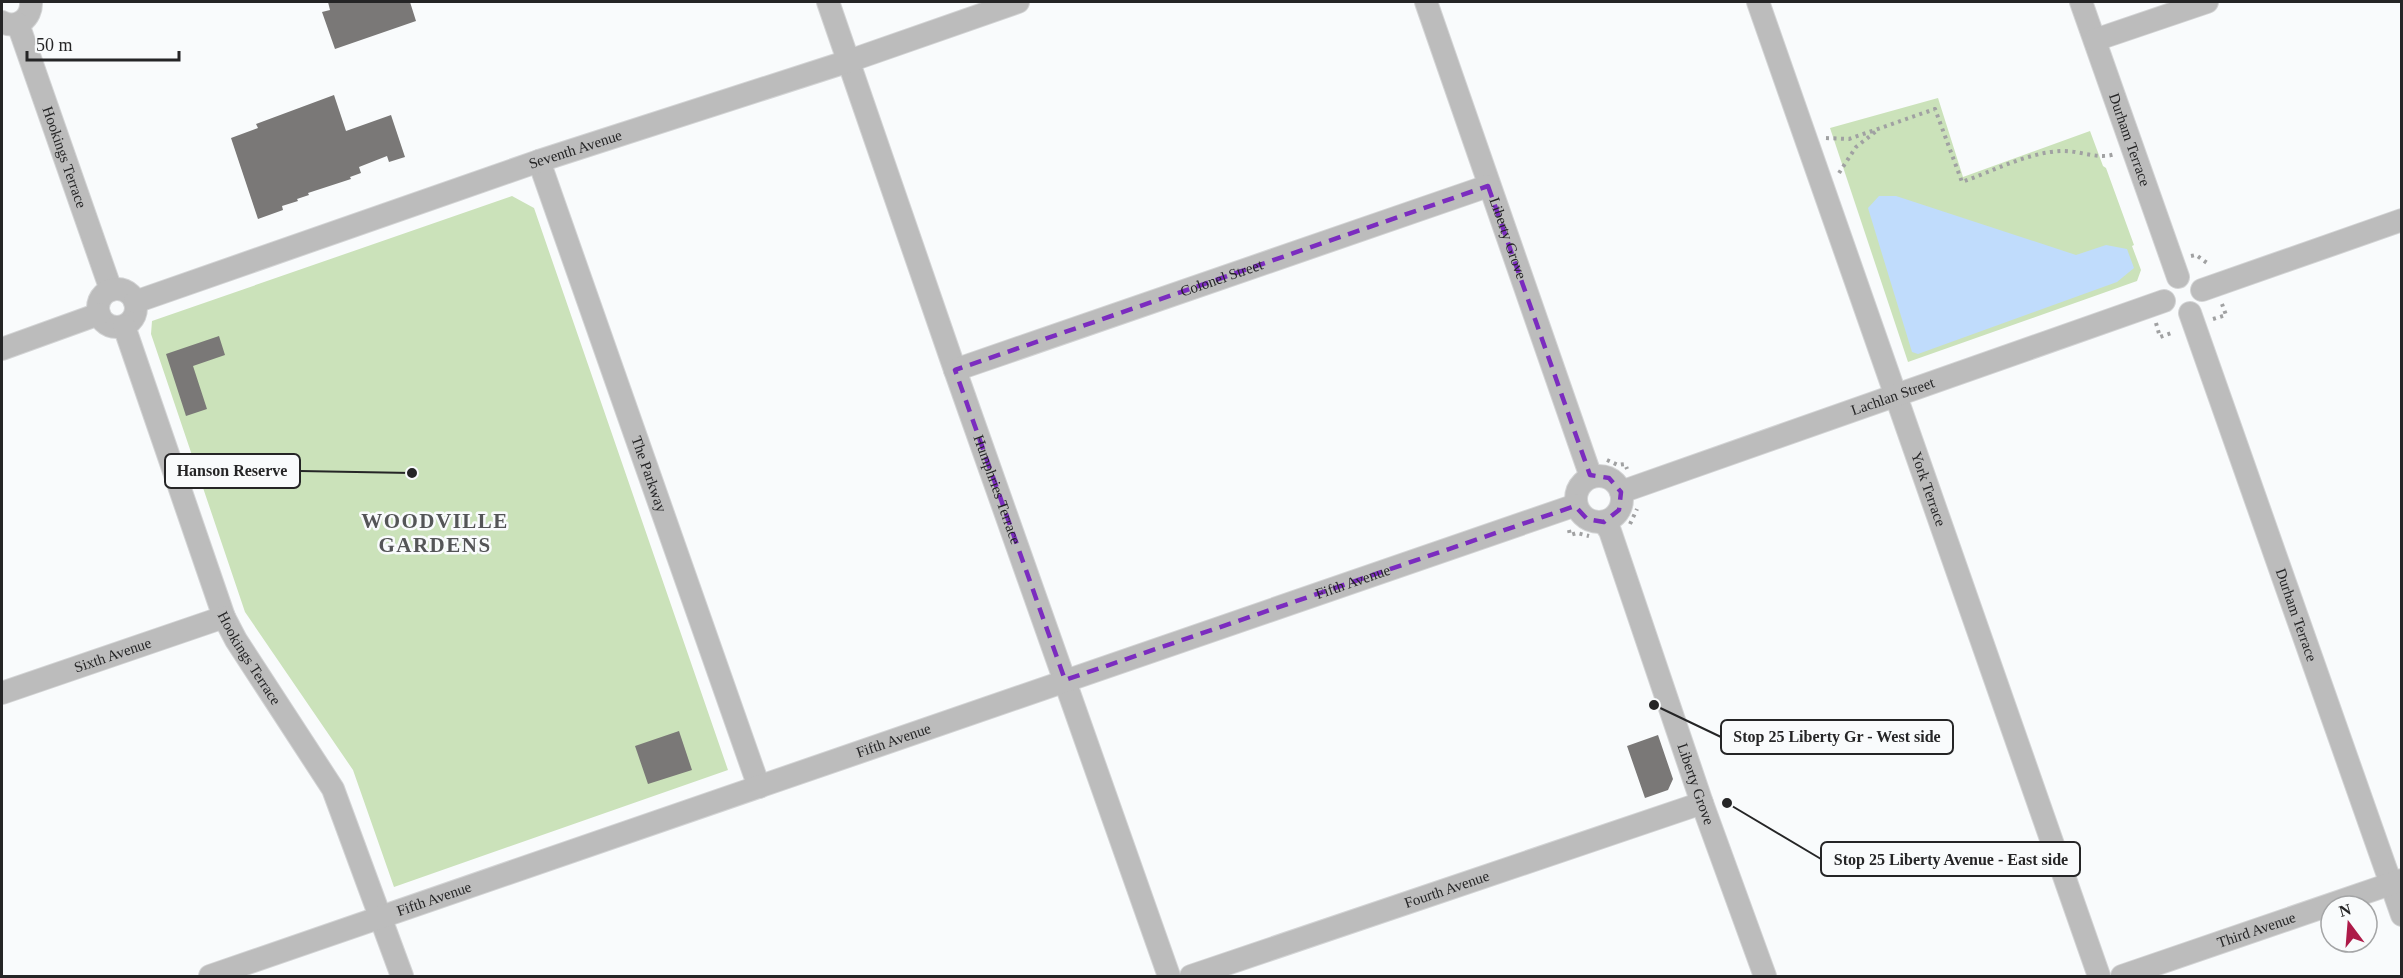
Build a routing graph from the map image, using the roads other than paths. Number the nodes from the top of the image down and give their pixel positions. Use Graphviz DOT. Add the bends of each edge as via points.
graph roads {
  1 [pos="31,2"];
  2 [pos="828,2"];
  3 [pos="1018,2"];
  4 [pos="1426,2"];
  5 [pos="1758,2"];
  6 [pos="2081,2"];
  7 [pos="2207,2"];
  8 [pos="10,23"];
  9 [pos="2095,40"];
  10 [pos="849,61"];
  11 [pos="538,161"];
  12 [pos="1488,186"];
  13 [pos="2402,220"];
  14 [pos="2178,277"];
  15 [pos="111,290"];
  16 [pos="2202,290"];
  17 [pos="2164,301"];
  18 [pos="135,302"];
  19 [pos="2190,313"];
  20 [pos="99,314"];
  21 [pos="124,326"];
  22 [pos="2,349"];
  23 [pos="955,370"];
  24 [pos="1896,393"];
  25 [pos="1591,477"];
  26 [pos="1621,492"];
  27 [pos="1576,505"];
  28 [pos="1604,522"];
  29 [pos="224,617"];
  30 [pos="1065,680"];
  31 [pos="2,693"];
  32 [pos="759,787"];
  33 [pos="1702,803"];
  34 [pos="2396,882"];
  35 [pos="2402,915"];
  36 [pos="381,918"];
  37 [pos="210,976"];
  38 [pos="402,976"];
  39 [pos="1169,976"];
  40 [pos="1191,976"];
  41 [pos="1765,976"];
  42 [pos="2099,976"];
  43 [pos="2122,976"];
  1 -- 8 [label="street" via="26,18"];
  2 -- 10 [label="street, Humphries Terrace"];
  3 -- 10 [label="street, Seventh Avenue"];
  4 -- 12 [label="street, Liberty Grove"];
  5 -- 24 [label="street, York Terrace"];
  6 -- 9 [label="street, Durham Terrace"];
  7 -- 9 [label="street"];
  8 -- 15 [label="street, Hookings Terrace"];
  9 -- 14 [label="street, Durham Terrace"];
  10 -- 11 [label="street, Seventh Avenue"];
  10 -- 23 [label="street, Humphries Terrace"];
  11 -- 18 [label="street, Seventh Avenue"];
  11 -- 32 [label="street, The Parkway"];
  12 -- 23 [label="street, Colonel Street"];
  12 -- 25 [label="street, Liberty Grove"];
  13 -- 16 [label="street"];
  14 -- 16 [label="street" via="2190,277"];
  14 -- 17 [label="street" via="2168,284"];
  15 -- 18 [label="street" via="128,292"];
  15 -- 20 [label="street" via="99,303"];
  16 -- 19 [label="street" via="2201,304"];
  17 -- 19 [label="street" via="2178,315"];
  17 -- 24 [label="street, Lachlan Street"];
  18 -- 21 [label="street" via="136,314"];
  19 -- 34 [label="street, Durham Terrace"];
  20 -- 21 [label="street" via="106,324"];
  20 -- 22 [label="street"];
  21 -- 29 [label="street, Hookings Terrace"];
  23 -- 30 [label="street, Humphries Terrace"];
  24 -- 26 [label="street, Lachlan Street"];
  24 -- 42 [label="street, York Terrace"];
  25 -- 26 [label="street" via="1609,478"];
  25 -- 27 [label="street" via="1576,492"];
  26 -- 28 [label="street" via="1619,510"];
  27 -- 28 [label="street" via="1582,516"];
  27 -- 30 [label="street, Fifth Avenue"];
  28 -- 33 [label="street, Liberty Grove"];
  29 -- 31 [label="street, Sixth Avenue"];
  29 -- 36 [label="street, Hookings Terrace" via="333,789"];
  30 -- 32 [label="street, Fifth Avenue"];
  30 -- 39 [label="street, Humphries Terrace"];
  32 -- 36 [label="street, Fifth Avenue"];
  33 -- 40 [label="street, Fourth Avenue"];
  33 -- 41 [label="street, Liberty Grove"];
  34 -- 35 [label="street, Durham Terrace"];
  34 -- 43 [label="street, Third Avenue"];
  36 -- 37 [label="street, Fifth Avenue"];
  36 -- 38 [label="street, Hookings Terrace"];
}
